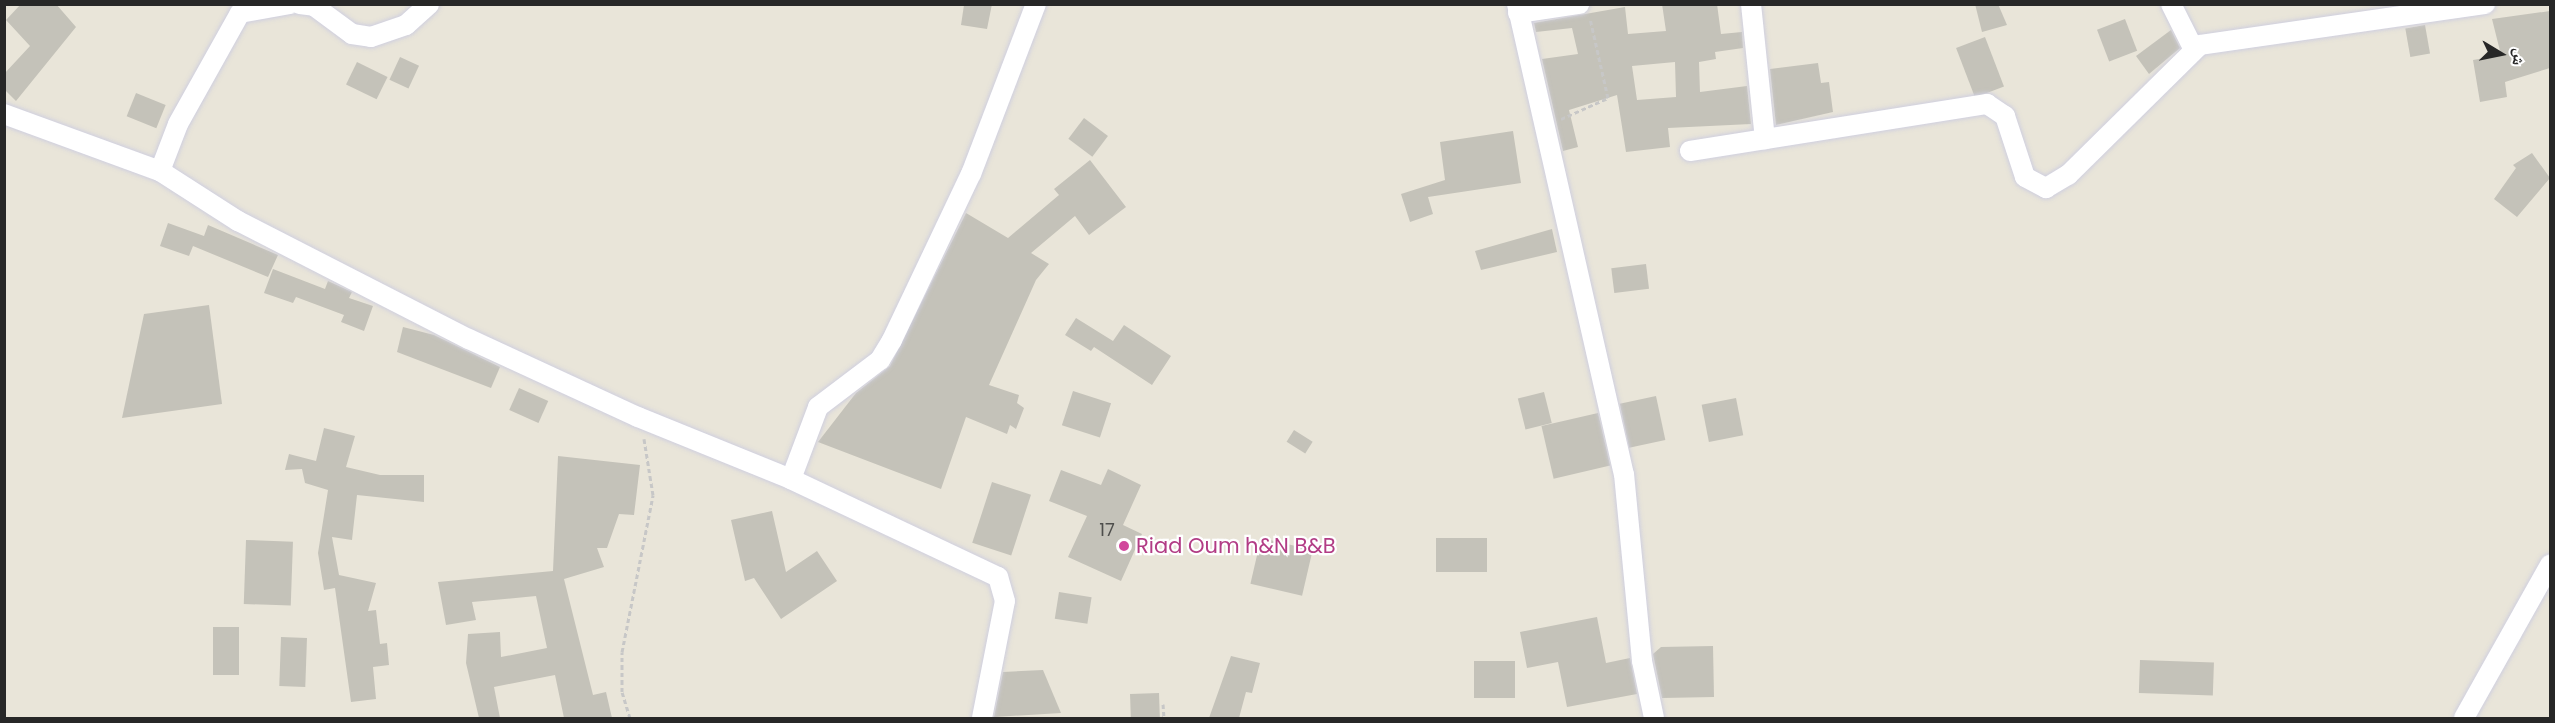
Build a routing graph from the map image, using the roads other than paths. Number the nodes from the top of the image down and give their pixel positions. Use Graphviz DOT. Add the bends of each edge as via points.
graph roads {
  1 [pos="290,4"];
  2 [pos="300,4"];
  3 [pos="429,4"];
  4 [pos="1036,4"];
  5 [pos="1751,4"];
  6 [pos="2171,4"];
  7 [pos="2485,4"];
  8 [pos="1517,9"];
  9 [pos="1584,10"];
  10 [pos="2193,48"];
  11 [pos="4,114"];
  12 [pos="1765,139"];
  13 [pos="1690,151"];
  14 [pos="160,171"];
  15 [pos="791,479"];
  16 [pos="2550,565"];
  17 [pos="982,718"];
  18 [pos="1653,718"];
  19 [pos="2464,718"];
  1 -- 14 [label="street" via="240,13 178,124"];
  2 -- 3 [label="street" via="314,6 352,34 371,37 406,25"];
  4 -- 15 [label="street" via="971,174 892,340 880,360 818,407"];
  5 -- 12 [label="street"];
  6 -- 10 [label="street"];
  7 -- 10 [label="street"];
  8 -- 9 [label="street"];
  8 -- 18 [label="street" via="1541,128 1624,474 1642,661"];
  10 -- 12 [label="street" via="2068,175 2046,188 2025,177 2005,116 1987,104"];
  11 -- 14 [label="street"];
  12 -- 13 [label="street"];
  14 -- 15 [label="street" via="338,273 638,417"];
  15 -- 17 [label="street" via="998,577 1005,600"];
  16 -- 19 [label="street"];
}
